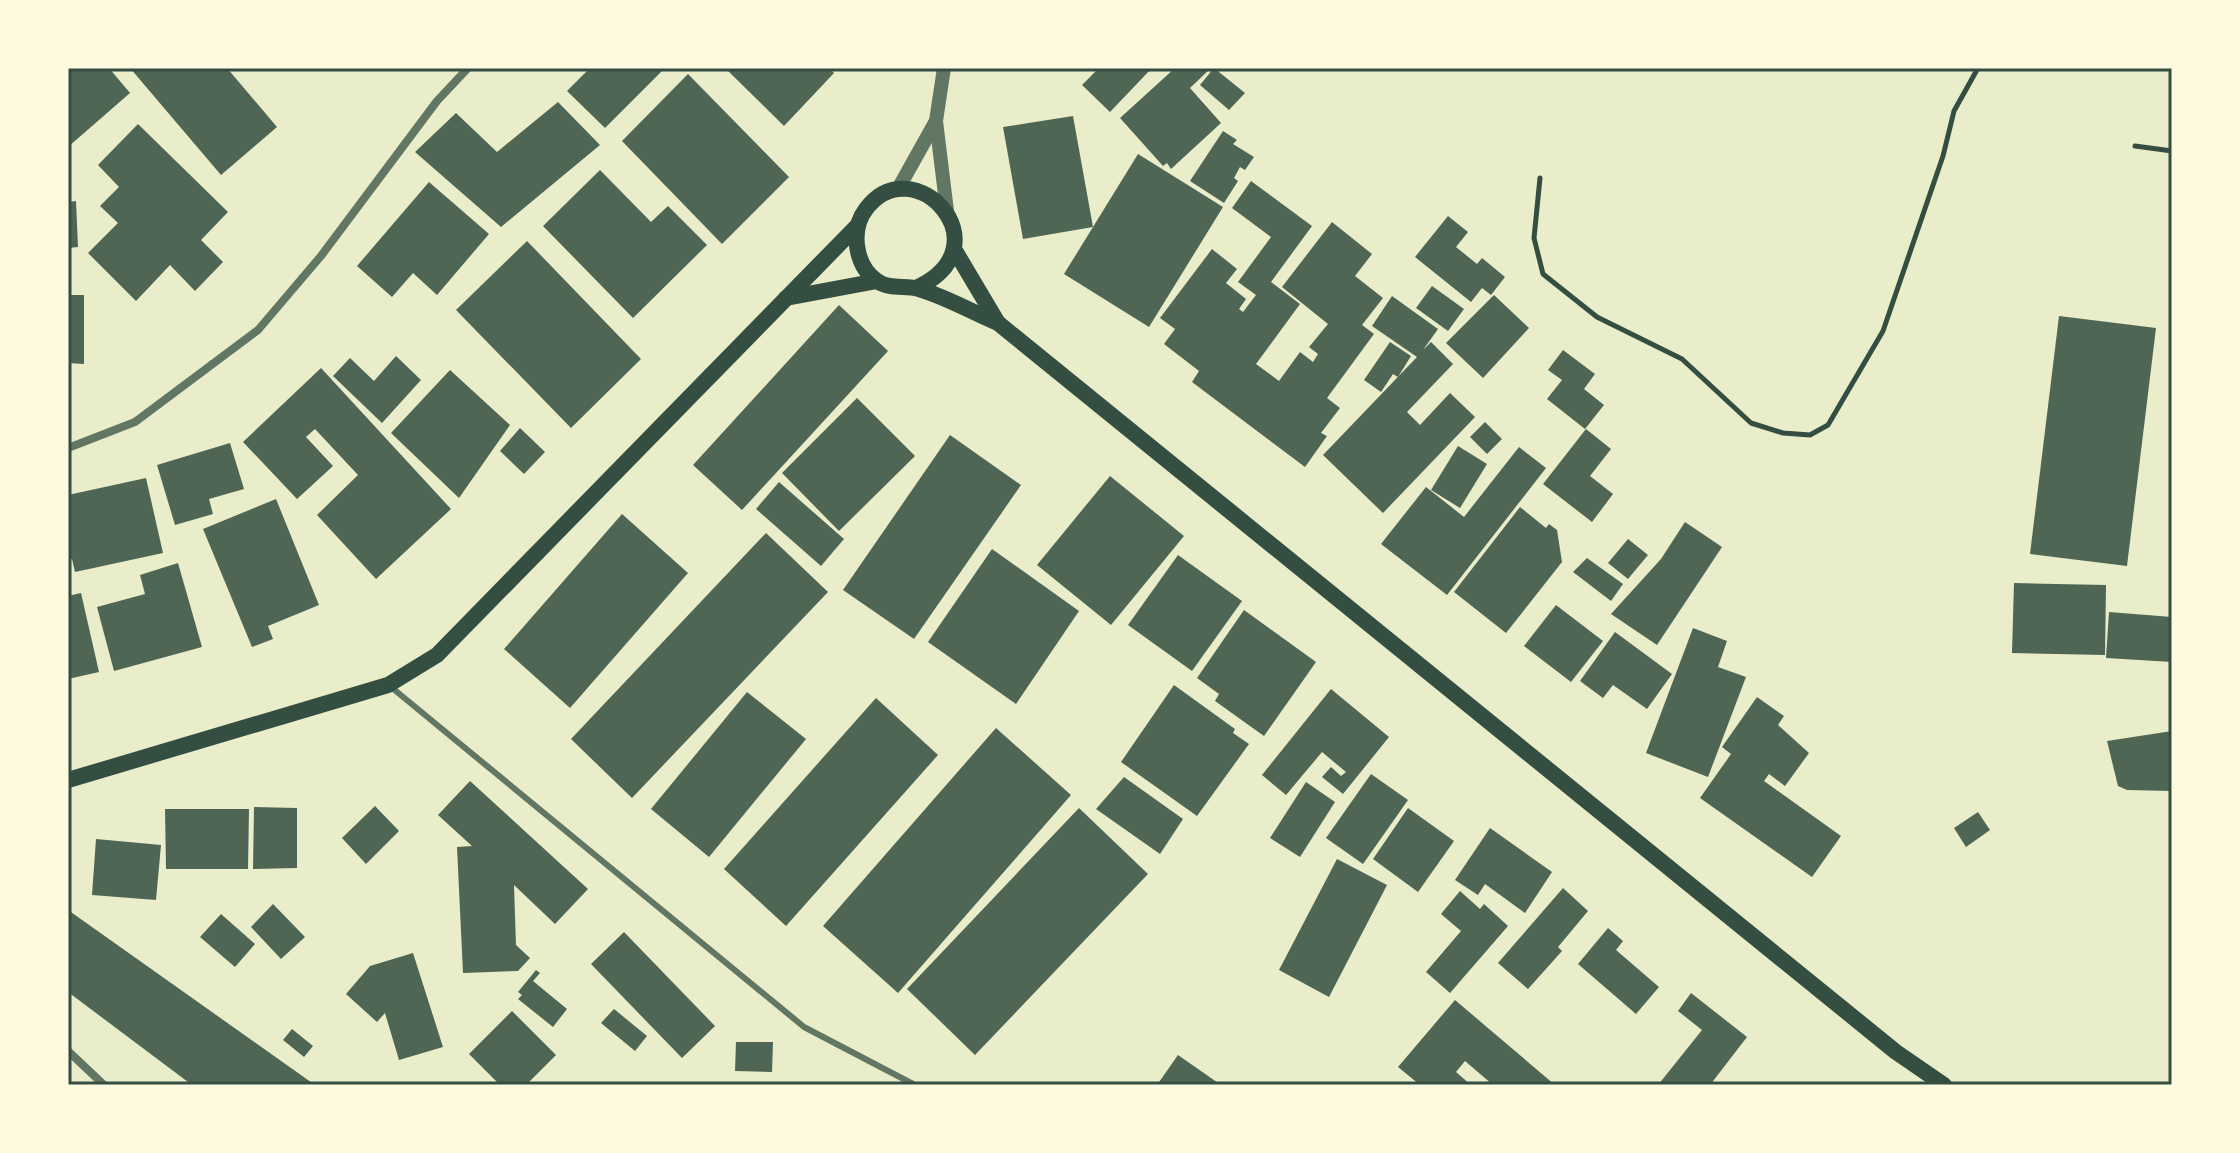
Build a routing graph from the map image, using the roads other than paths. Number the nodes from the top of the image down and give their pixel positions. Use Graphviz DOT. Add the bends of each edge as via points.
graph roads {
  1 [pos="468,68"];
  2 [pos="944,68"];
  3 [pos="936,121"];
  4 [pos="898,189"];
  5 [pos="947,211"];
  6 [pos="857,226"];
  7 [pos="954,249"];
  8 [pos="877,281"];
  9 [pos="916,288"];
  10 [pos="785,298"];
  11 [pos="998,323"];
  12 [pos="68,448"];
  13 [pos="388,685"];
  14 [pos="68,780"];
  15 [pos="68,1051"];
  16 [pos="104,1085"];
  17 [pos="915,1085"];
  18 [pos="1944,1085"];
  1 -- 12 [label="street" via="258,330 135,422"];
  2 -- 3 [label="street"];
  3 -- 4 [label="street"];
  3 -- 5 [label="street"];
  4 -- 5 [label="main road" via="934,198"];
  4 -- 6 [label="main road" via="865,209"];
  5 -- 7 [label="main road"];
  6 -- 8 [label="main road" via="856,247"];
  6 -- 10 [label="main road"];
  7 -- 9 [label="main road" via="947,267"];
  7 -- 11 [label="main road"];
  8 -- 9 [label="main road"];
  8 -- 10 [label="main road"];
  9 -- 11 [label="main road"];
  10 -- 13 [label="main road" via="437,655"];
  11 -- 18 [label="main road" via="1896,1052"];
  13 -- 14 [label="main road"];
  13 -- 17 [label="lane" via="804,1027"];
  15 -- 16 [label="street"];
}
